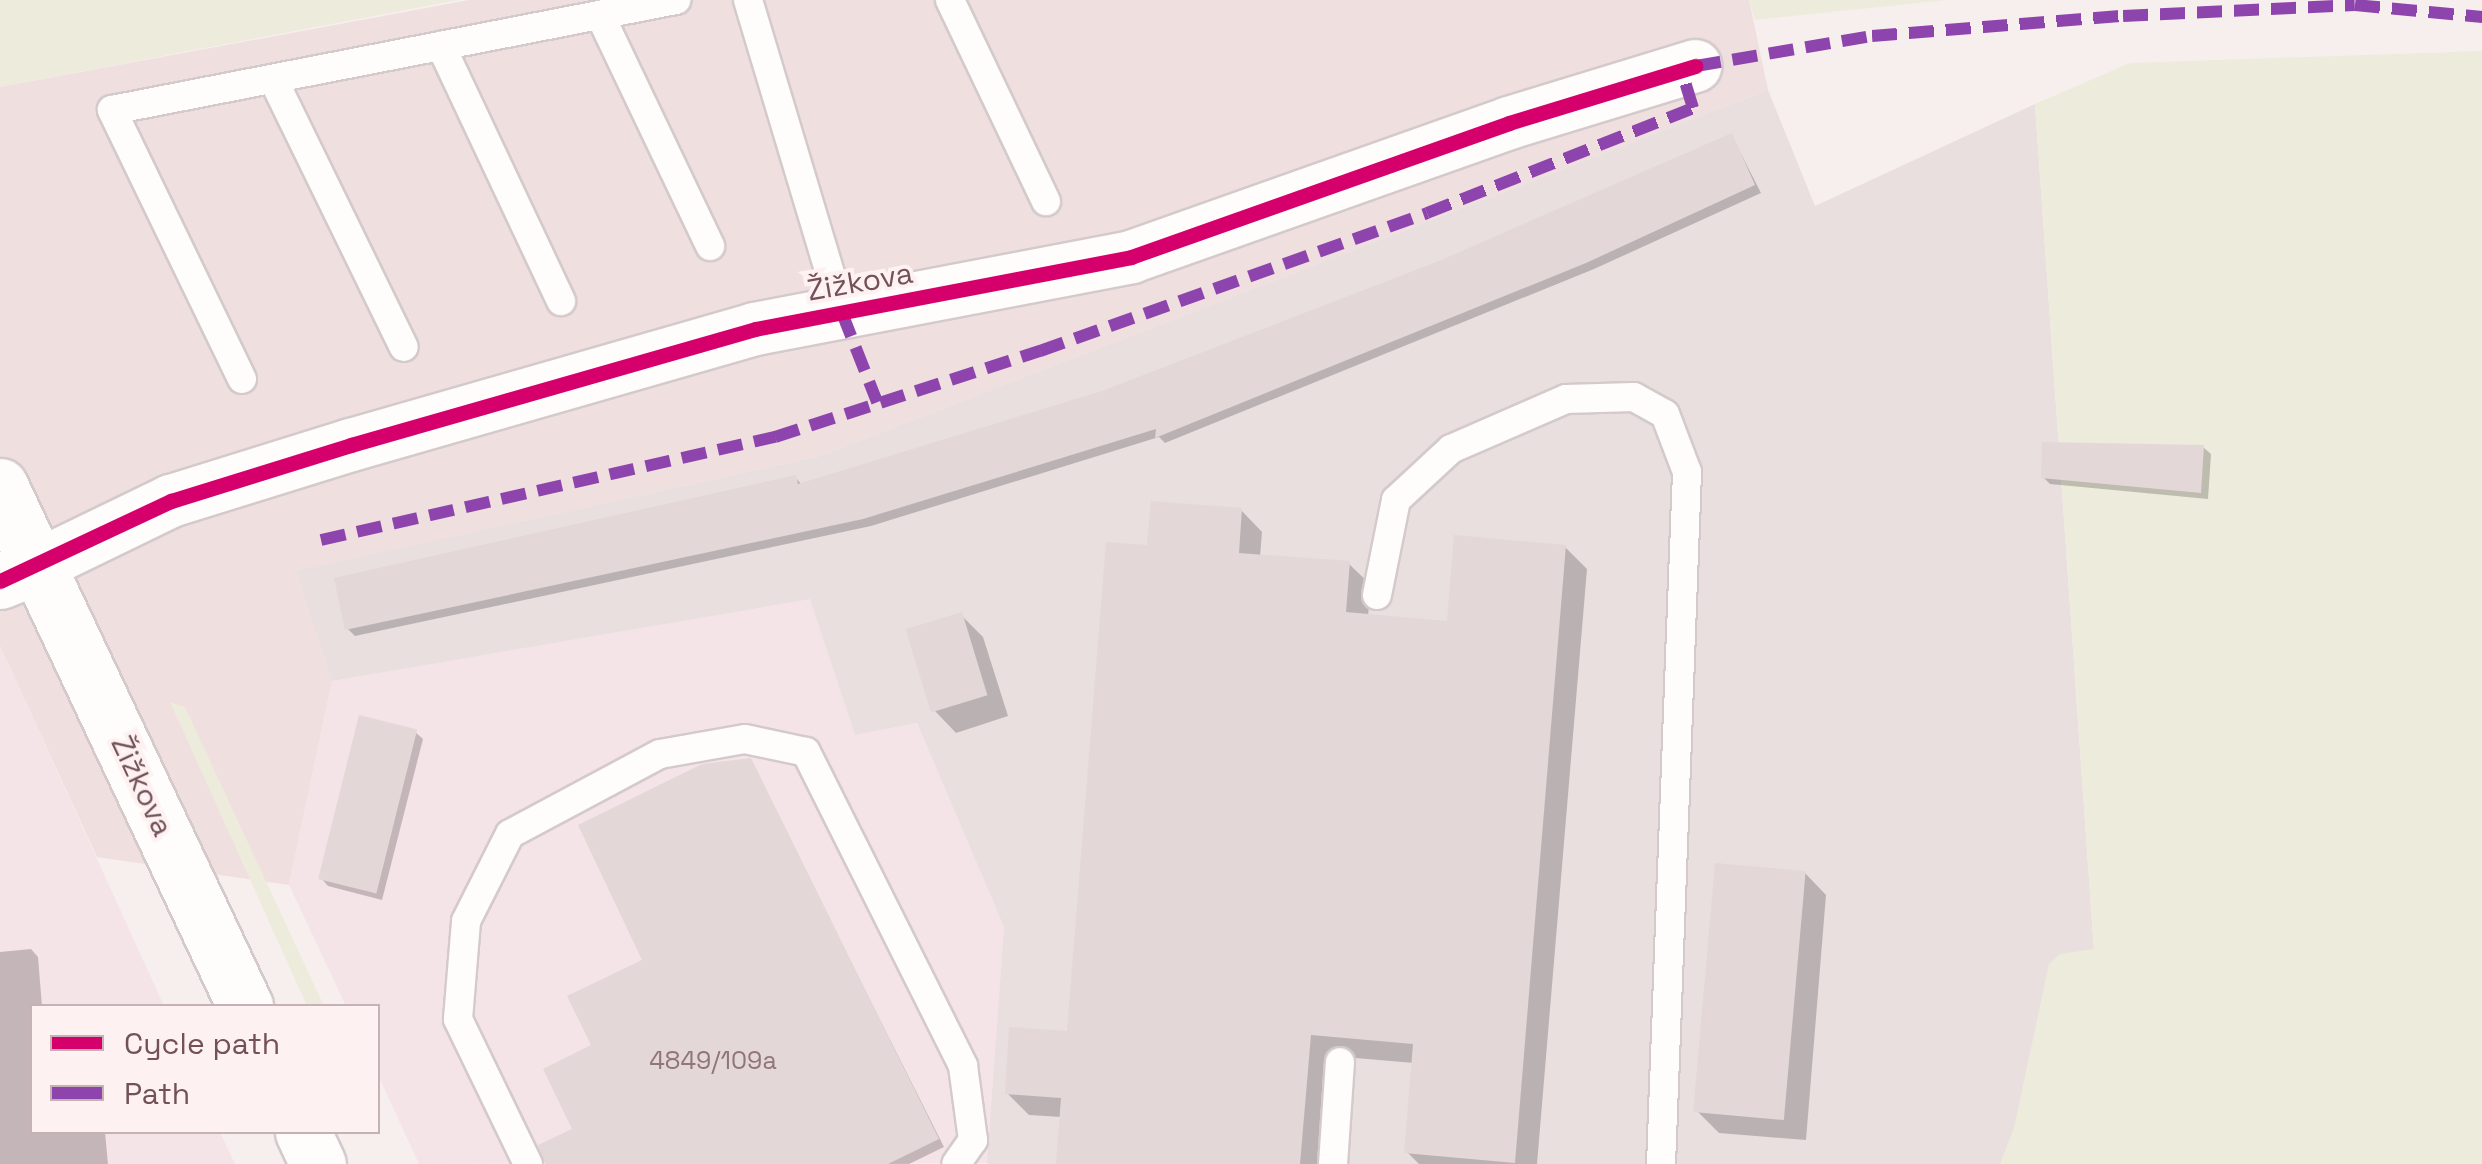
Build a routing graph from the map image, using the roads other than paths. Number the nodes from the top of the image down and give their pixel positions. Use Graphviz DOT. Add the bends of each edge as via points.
graph roads {
  1 [pos="676,0"];
  2 [pos="748,0"];
  3 [pos="950,0"];
  4 [pos="600,15"];
  5 [pos="440,46"];
  6 [pos="1696,66"];
  7 [pos="273,79"];
  8 [pos="1046,201"];
  9 [pos="710,246"];
  10 [pos="561,301"];
  11 [pos="842,313"];
  12 [pos="404,347"];
  13 [pos="242,380"];
  14 [pos="0,486"];
  15 [pos="19,573"];
  16 [pos="1377,595"];
  17 [pos="244,1004"];
  18 [pos="1340,1062"];
  19 [pos="304,1134"];
  20 [pos="318,1164"];
  21 [pos="528,1164"];
  22 [pos="956,1164"];
  23 [pos="1333,1164"];
  24 [pos="1661,1164"];
  1 -- 4 [label="lane"];
  2 -- 11 [label="lane"];
  3 -- 8 [label="lane"];
  4 -- 5 [label="lane"];
  4 -- 9 [label="lane"];
  5 -- 7 [label="lane"];
  5 -- 10 [label="lane"];
  6 -- 11 [label="street, Žižkova" via="1509,122 1131,258"];
  7 -- 12 [label="lane"];
  7 -- 13 [label="lane" via="112,110"];
  11 -- 15 [label="street, Žižkova" via="755,329 350,444 171,501"];
  14 -- 15 [label="main road, Žižkova"];
  15 -- 17 [label="main road, Žižkova"];
  16 -- 24 [label="lane" via="1396,500 1451,449 1526,412 1584,396 1634,397 1665,414 1687,472"];
  18 -- 23 [label="lane"];
  19 -- 20 [label="main road"];
  21 -- 22 [label="lane" via="458,1019 466,921 510,834 660,754 745,740 806,752 963,1066 973,1140"];
}
